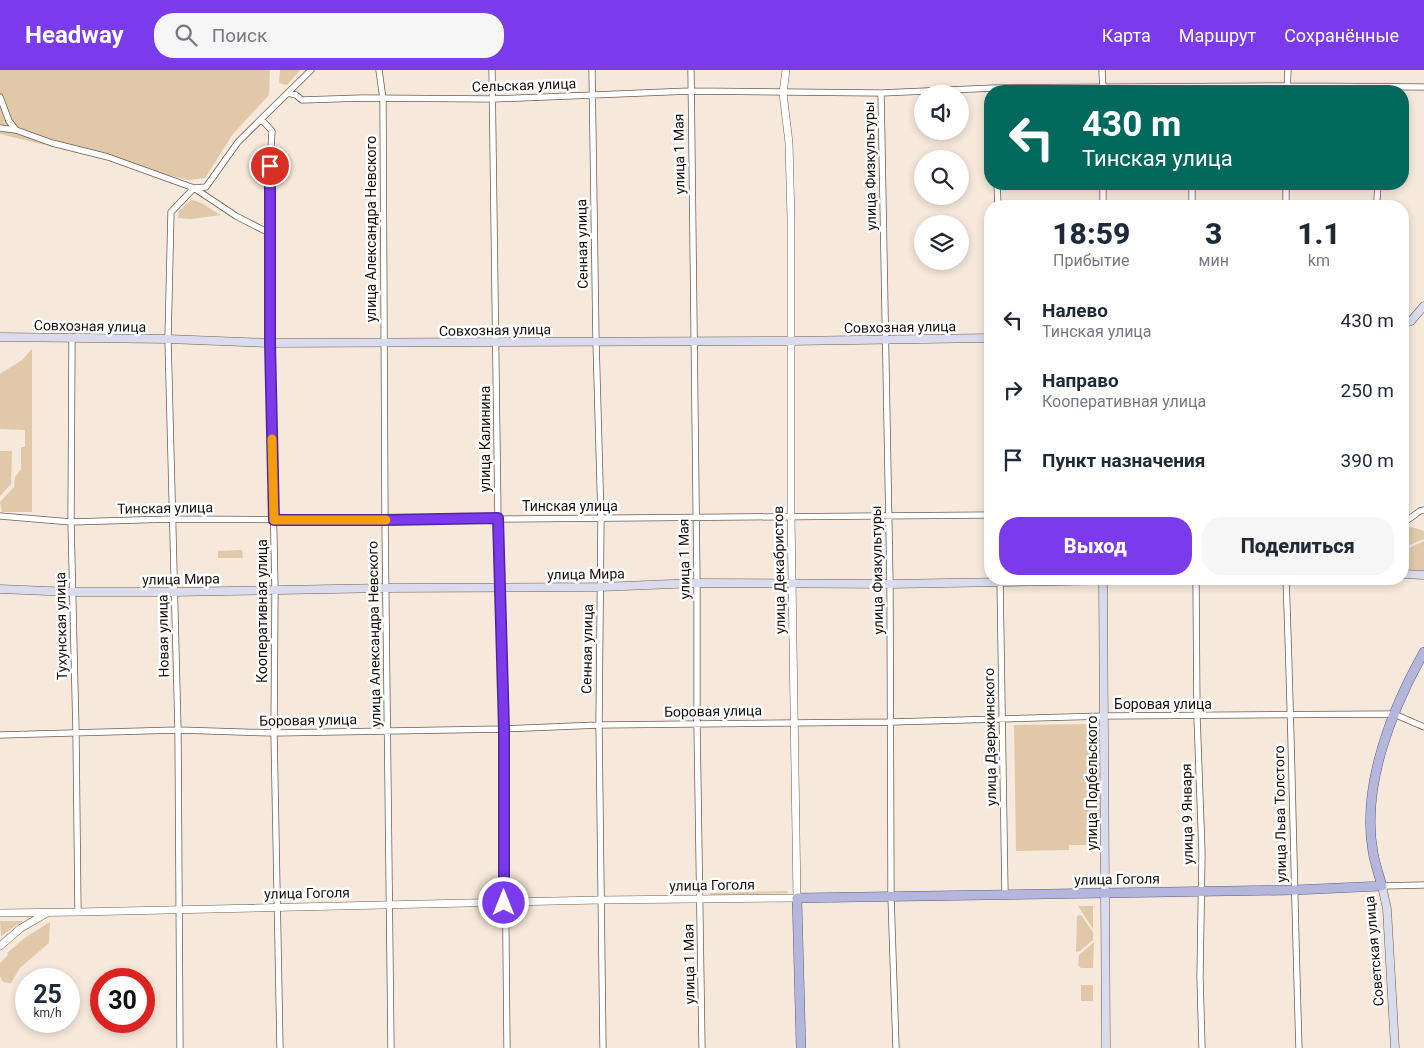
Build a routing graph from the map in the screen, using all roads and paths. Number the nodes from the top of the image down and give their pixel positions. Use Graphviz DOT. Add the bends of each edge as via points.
graph roads {
  1 [pos="311,70"];
  2 [pos="379,70"];
  3 [pos="492,70"];
  4 [pos="592,70"];
  5 [pos="691,70"];
  6 [pos="786,70"];
  7 [pos="1102,70"];
  8 [pos="1288,70"];
  9 [pos="1103,85"];
  10 [pos="1287,85"];
  11 [pos="1409,87"];
  12 [pos="1424,87"];
  13 [pos="984,90"];
  14 [pos="690,91"];
  15 [pos="881,92"];
  16 [pos="288,93"];
  17 [pos="783,93"];
  18 [pos="592,95"];
  19 [pos="0,97"];
  20 [pos="383,99"];
  21 [pos="493,99"];
  22 [pos="261,119"];
  23 [pos="9,120"];
  24 [pos="0,127"];
  25 [pos="16,130"];
  26 [pos="206,186"];
  27 [pos="194,188"];
  28 [pos="1378,190"];
  29 [pos="206,196"];
  30 [pos="1377,199"];
  31 [pos="269,233"];
  32 [pos="1424,306"];
  33 [pos="1409,322"];
  34 [pos="0,337"];
  35 [pos="72,338"];
  36 [pos="984,338"];
  37 [pos="168,339"];
  38 [pos="694,340"];
  39 [pos="886,340"];
  40 [pos="596,341"];
  41 [pos="790,341"];
  42 [pos="270,343"];
  43 [pos="384,343"];
  44 [pos="496,343"];
  45 [pos="1424,510"];
  46 [pos="984,515"];
  47 [pos="0,516"];
  48 [pos="791,516"];
  49 [pos="889,516"];
  50 [pos="498,518"];
  51 [pos="696,518"];
  52 [pos="172,519"];
  53 [pos="601,519"];
  54 [pos="1409,519"];
  55 [pos="274,520"];
  56 [pos="385,520"];
  57 [pos="71,522"];
  58 [pos="1409,574"];
  59 [pos="1424,575"];
  60 [pos="984,581"];
  61 [pos="697,583"];
  62 [pos="793,583"];
  63 [pos="890,584"];
  64 [pos="1000,585"];
  65 [pos="1103,585"];
  66 [pos="1196,585"];
  67 [pos="1286,585"];
  68 [pos="600,587"];
  69 [pos="386,588"];
  70 [pos="500,588"];
  71 [pos="0,589"];
  72 [pos="275,590"];
  73 [pos="72,592"];
  74 [pos="174,592"];
  75 [pos="1424,652"];
  76 [pos="1394,714"];
  77 [pos="1291,715"];
  78 [pos="1105,716"];
  79 [pos="1197,716"];
  80 [pos="1002,719"];
  81 [pos="794,722"];
  82 [pos="891,722"];
  83 [pos="697,724"];
  84 [pos="599,725"];
  85 [pos="1424,727"];
  86 [pos="504,729"];
  87 [pos="178,730"];
  88 [pos="388,731"];
  89 [pos="76,733"];
  90 [pos="274,733"];
  91 [pos="0,734"];
  92 [pos="1424,885"];
  93 [pos="1382,886"];
  94 [pos="1294,890"];
  95 [pos="1105,892"];
  96 [pos="1201,892"];
  97 [pos="1005,894"];
  98 [pos="891,896"];
  99 [pos="797,898"];
  100 [pos="600,900"];
  101 [pos="700,900"];
  102 [pos="504,903"];
  103 [pos="391,905"];
  104 [pos="277,908"];
  105 [pos="178,910"];
  106 [pos="0,912"];
  107 [pos="78,912"];
  108 [pos="48,913"];
  109 [pos="0,946"];
  110 [pos="180,1048"];
  111 [pos="280,1048"];
  112 [pos="391,1048"];
  113 [pos="507,1048"];
  114 [pos="603,1048"];
  115 [pos="702,1048"];
  116 [pos="801,1048"];
  117 [pos="896,1048"];
  118 [pos="1106,1048"];
  119 [pos="1202,1048"];
  120 [pos="1299,1048"];
  121 [pos="1395,1048"];
  1 -- 16 [label="street"];
  2 -- 20 [label="street, улица Александра Невского"];
  3 -- 21 [label="street, улица Калинина"];
  4 -- 18 [label="street, Сенная улица"];
  5 -- 14 [label="street, улица 1 Мая"];
  6 -- 17 [label="street, улица Декабристов"];
  7 -- 9 [label="street"];
  8 -- 10 [label="street"];
  11 -- 12 [label="street, Сельская улица"];
  13 -- 15 [label="street, Сельская улица"];
  14 -- 17 [label="street, Сельская улица"];
  14 -- 18 [label="street, Сельская улица"];
  14 -- 38 [label="street, улица 1 Мая"];
  15 -- 17 [label="street, Сельская улица"];
  15 -- 39 [label="street, улица Физкультуры"];
  16 -- 20 [label="street, Сельская улица" via="302,100"];
  16 -- 22 [label="street"];
  17 -- 41 [label="street, улица Декабристов" via="789,143"];
  18 -- 21 [label="street, Сельская улица"];
  18 -- 40 [label="street, Сенная улица"];
  19 -- 23 [label="street"];
  20 -- 21 [label="street, Сельская улица"];
  20 -- 43 [label="street, улица Александра Невского"];
  21 -- 44 [label="street, улица Калинина"];
  22 -- 26 [label="street" via="238,142"];
  22 -- 31 [label="street, Кооперативная улица" via="272,131"];
  23 -- 24 [label="street"];
  23 -- 25 [label="street"];
  24 -- 25 [label="street"];
  25 -- 27 [label="street" via="108,157"];
  26 -- 27 [label="street"];
  26 -- 29 [label="street"];
  27 -- 29 [label="street"];
  27 -- 37 [label="street, Новая улица" via="171,212"];
  28 -- 30 [label="street"];
  29 -- 31 [label="street"];
  31 -- 42 [label="street, Кооперативная улица"];
  32 -- 33 [label="main road"];
  34 -- 35 [label="main road, Совхозная улица"];
  35 -- 37 [label="main road, Совхозная улица"];
  35 -- 57 [label="street, Тухунская улица"];
  36 -- 39 [label="main road, Совхозная улица"];
  37 -- 42 [label="main road, Совхозная улица"];
  37 -- 52 [label="street, Новая улица"];
  38 -- 40 [label="main road, Совхозная улица"];
  38 -- 41 [label="main road, Совхозная улица"];
  38 -- 51 [label="street, улица 1 Мая"];
  39 -- 41 [label="main road, Совхозная улица"];
  39 -- 49 [label="street, улица Физкультуры"];
  40 -- 44 [label="main road, Совхозная улица"];
  40 -- 53 [label="street, Сенная улица"];
  41 -- 48 [label="street, улица Декабристов"];
  42 -- 43 [label="main road, Совхозная улица"];
  42 -- 55 [label="street, Кооперативная улица"];
  43 -- 44 [label="main road, Совхозная улица"];
  43 -- 56 [label="street, улица Александра Невского"];
  44 -- 50 [label="street, улица Калинина"];
  45 -- 54 [label="street"];
  46 -- 49 [label="street, Тинская улица"];
  47 -- 57 [label="street, Тинская улица"];
  48 -- 49 [label="street, Тинская улица"];
  48 -- 51 [label="street, Тинская улица"];
  48 -- 62 [label="street, улица Декабристов"];
  49 -- 63 [label="street, улица Физкультуры"];
  50 -- 53 [label="street, Тинская улица"];
  50 -- 56 [label="street, Тинская улица"];
  50 -- 70 [label="street, улица Калинина"];
  51 -- 53 [label="street, Тинская улица"];
  51 -- 61 [label="street, улица 1 Мая"];
  52 -- 55 [label="street, Тинская улица"];
  52 -- 57 [label="street, Тинская улица"];
  52 -- 74 [label="street, Новая улица"];
  53 -- 68 [label="street, Сенная улица"];
  55 -- 56 [label="street, Тинская улица"];
  55 -- 72 [label="street, Кооперативная улица"];
  56 -- 69 [label="street, улица Александра Невского"];
  57 -- 73 [label="street, Тухунская улица"];
  58 -- 59 [label="main road"];
  60 -- 63 [label="main road, улица Мира"];
  61 -- 62 [label="main road, улица Мира"];
  61 -- 68 [label="main road, улица Мира"];
  61 -- 83 [label="street, улица 1 Мая"];
  62 -- 63 [label="main road, улица Мира"];
  62 -- 81 [label="street, улица Декабристов"];
  63 -- 82 [label="street, улица Физкультуры"];
  64 -- 80 [label="street, улица Дзержинского"];
  65 -- 78 [label="main road, улица Подбельского"];
  66 -- 79 [label="street, улица 9 Января"];
  67 -- 77 [label="street, улица Льва Толстого"];
  68 -- 70 [label="main road, улица Мира"];
  68 -- 84 [label="street, Сенная улица"];
  69 -- 70 [label="main road, улица Мира"];
  69 -- 72 [label="main road, улица Мира"];
  69 -- 88 [label="street, улица Александра Невского"];
  70 -- 86 [label="street, улица Калинина"];
  71 -- 73 [label="main road, улица Мира"];
  72 -- 74 [label="main road, улица Мира"];
  72 -- 90 [label="street, Кооперативная улица"];
  73 -- 74 [label="main road, улица Мира"];
  73 -- 89 [label="street, Тухунская улица"];
  74 -- 87 [label="street, Новая улица"];
  75 -- 76 [label="main road, Советская улица"];
  76 -- 77 [label="street, Боровая улица"];
  76 -- 85 [label="street, Боровая улица"];
  76 -- 93 [label="main road, Советская улица" via="1382,746 1373,795 1373,852"];
  77 -- 79 [label="street, Боровая улица"];
  77 -- 94 [label="street, улица Льва Толстого"];
  78 -- 79 [label="street, Боровая улица"];
  78 -- 80 [label="street, Боровая улица"];
  78 -- 95 [label="main road, улица Подбельского"];
  79 -- 96 [label="street, улица 9 Января"];
  80 -- 82 [label="street, Боровая улица"];
  80 -- 97 [label="street, улица Дзержинского"];
  81 -- 82 [label="street, Боровая улица"];
  81 -- 83 [label="street, Боровая улица"];
  81 -- 99 [label="street, улица Декабристов"];
  82 -- 98 [label="street, улица Физкультуры"];
  83 -- 84 [label="street, Боровая улица"];
  83 -- 101 [label="street, улица 1 Мая"];
  84 -- 86 [label="street, Боровая улица"];
  84 -- 100 [label="street, Сенная улица"];
  86 -- 88 [label="street, Боровая улица"];
  86 -- 102 [label="street, улица Калинина"];
  87 -- 89 [label="street, Боровая улица"];
  87 -- 90 [label="street, Боровая улица"];
  87 -- 105 [label="street, Новая улица"];
  88 -- 90 [label="street, Боровая улица"];
  88 -- 103 [label="street, улица Александра Невского"];
  89 -- 91 [label="street, Боровая улица"];
  89 -- 107 [label="street, Тухунская улица"];
  90 -- 104 [label="street, Кооперативная улица"];
  92 -- 93 [label="street, улица Гоголя"];
  93 -- 94 [label="main road, улица Гоголя"];
  93 -- 121 [label="main road, Советская улица" via="1387,909"];
  94 -- 96 [label="main road, улица Гоголя"];
  94 -- 120 [label="street, улица Льва Толстого"];
  95 -- 96 [label="main road, улица Гоголя"];
  95 -- 97 [label="main road, улица Гоголя"];
  95 -- 118 [label="main road, улица Подбельского"];
  96 -- 119 [label="street, улица 9 Января"];
  97 -- 98 [label="main road, улица Гоголя"];
  98 -- 99 [label="main road, улица Гоголя"];
  98 -- 117 [label="street, улица Физкультуры"];
  99 -- 101 [label="street, улица Гоголя"];
  99 -- 116 [label="main road, улица Декабристов"];
  100 -- 101 [label="street, улица Гоголя"];
  100 -- 102 [label="street, улица Гоголя"];
  100 -- 114 [label="street, Сенная улица"];
  101 -- 115 [label="street, улица 1 Мая"];
  102 -- 103 [label="street, улица Гоголя"];
  102 -- 113 [label="street, улица Калинина"];
  103 -- 104 [label="street, улица Гоголя"];
  103 -- 112 [label="street, улица Александра Невского"];
  104 -- 105 [label="street, улица Гоголя"];
  104 -- 111 [label="street, Кооперативная улица"];
  105 -- 107 [label="street, улица Гоголя"];
  105 -- 110 [label="street, Новая улица"];
  106 -- 108 [label="street, улица Гоголя"];
  107 -- 108 [label="street, улица Гоголя"];
  108 -- 109 [label="street" via="21,928"];
}
